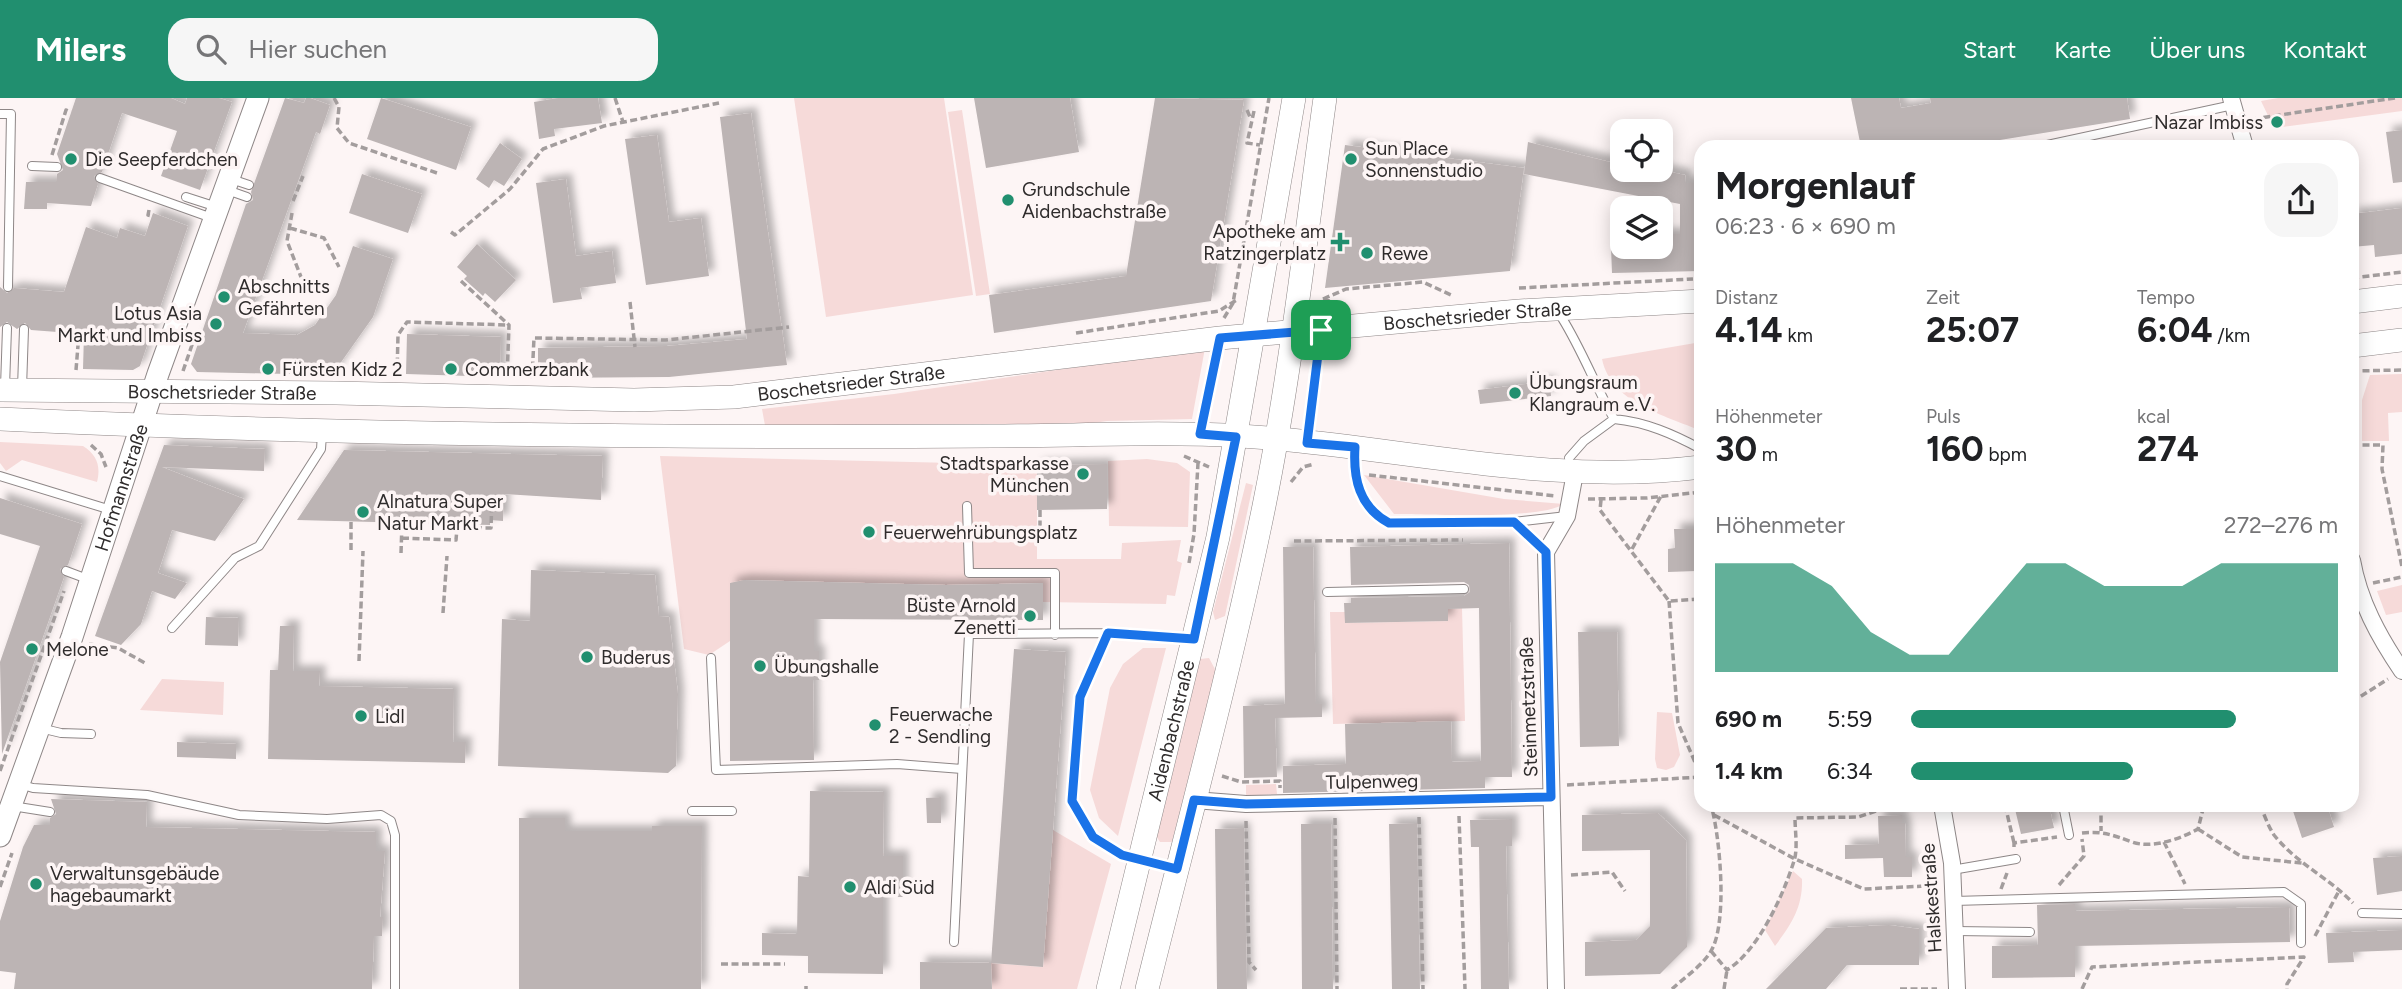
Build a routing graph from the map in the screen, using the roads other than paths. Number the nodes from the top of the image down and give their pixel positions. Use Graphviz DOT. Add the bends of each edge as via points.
graph roads {
  1 [pos="258,98"];
  2 [pos="1294,98"];
  3 [pos="1325,98"];
  4 [pos="2232,102"];
  5 [pos="0,114"];
  6 [pos="2068,140"];
  7 [pos="2243,140"];
  8 [pos="32,166"];
  9 [pos="57,167"];
  10 [pos="100,178"];
  11 [pos="186,197"];
  12 [pos="231,197"];
  13 [pos="8,288"];
  14 [pos="2402,296"];
  15 [pos="1694,300"];
  16 [pos="2359,301"];
  17 [pos="1562,318"];
  18 [pos="7,328"];
  19 [pos="24,329"];
  20 [pos="1293,332"];
  21 [pos="1253,336"];
  22 [pos="2402,340"];
  23 [pos="2359,345"];
  24 [pos="9,390"];
  25 [pos="152,393"];
  26 [pos="0,419"];
  27 [pos="1614,419"];
  28 [pos="141,425"];
  29 [pos="322,432"];
  30 [pos="1236,437"];
  31 [pos="1275,440"];
  32 [pos="1694,445"];
  33 [pos="1355,447"];
  34 [pos="1572,466"];
  35 [pos="1694,468"];
  36 [pos="0,476"];
  37 [pos="967,506"];
  38 [pos="114,511"];
  39 [pos="1567,516"];
  40 [pos="1514,522"];
  41 [pos="1546,552"];
  42 [pos="1465,589"];
  43 [pos="2359,591"];
  44 [pos="1327,592"];
  45 [pos="172,628"];
  46 [pos="1108,633"];
  47 [pos="1055,635"];
  48 [pos="1194,639"];
  49 [pos="1233,646"];
  50 [pos="711,658"];
  51 [pos="2401,671"];
  52 [pos="40,728"];
  53 [pos="91,734"];
  54 [pos="962,769"];
  55 [pos="19,784"];
  56 [pos="1551,791"];
  57 [pos="1194,800"];
  58 [pos="11,806"];
  59 [pos="50,811"];
  60 [pos="692,811"];
  61 [pos="732,811"];
  62 [pos="1943,812"];
  63 [pos="2064,812"];
  64 [pos="2069,835"];
  65 [pos="0,836"];
  66 [pos="2015,857"];
  67 [pos="1142,860"];
  68 [pos="1952,866"];
  69 [pos="1177,869"];
  70 [pos="1954,901"];
  71 [pos="2362,912"];
  72 [pos="2402,914"];
  73 [pos="1955,931"];
  74 [pos="2030,932"];
  75 [pos="954,942"];
  76 [pos="2301,943"];
  77 [pos="395,989"];
  78 [pos="1108,989"];
  79 [pos="1147,989"];
  80 [pos="1556,989"];
  81 [pos="1957,989"];
  1 -- 12 [label="street, Hofmannstraße"];
  2 -- 21 [label="main road, Aidenbachstraße"];
  3 -- 20 [label="main road, Aidenbachstraße"];
  4 -- 6 [label="lane"];
  4 -- 7 [label="street"];
  5 -- 13 [label="lane" via="11,114"];
  8 -- 9 [label="lane"];
  10 -- 12 [label="lane"];
  11 -- 12 [label="lane"];
  12 -- 25 [label="street, Hofmannstraße"];
  14 -- 16 [label="main road"];
  15 -- 20 [label="main road, Boschetsrieder Straße"];
  17 -- 27 [label="lane"];
  18 -- 24 [label="lane"];
  19 -- 24 [label="lane"];
  20 -- 21 [label="main road, Boschetsrieder Straße"];
  20 -- 31 [label="main road, Aidenbachstraße"];
  21 -- 25 [label="main road, Boschetsrieder Straße" via="734,397 634,400"];
  21 -- 30 [label="main road, Aidenbachstraße"];
  22 -- 23 [label="main road"];
  24 -- 25 [label="main road, Boschetsrieder Straße"];
  25 -- 28 [label="street, Hofmannstraße"];
  26 -- 28 [label="main road, Boschetsrieder Straße"];
  27 -- 32 [label="lane" via="1635,421"];
  27 -- 34 [label="lane" via="1584,442"];
  28 -- 29 [label="main road, Boschetsrieder Straße"];
  28 -- 38 [label="street, Hofmannstraße"];
  29 -- 30 [label="main road, Boschetsrieder Straße"];
  29 -- 45 [label="lane" via="321,449 259,546 235,558"];
  30 -- 31 [label="main road, Boschetsrieder Straße"];
  30 -- 48 [label="main road, Aidenbachstraße"];
  31 -- 33 [label="main road, Boschetsrieder Straße"];
  31 -- 49 [label="main road, Aidenbachstraße"];
  33 -- 34 [label="main road, Boschetsrieder Straße"];
  33 -- 40 [label="lane" via="1356,485 1378,517 1389,523"];
  34 -- 35 [label="main road, Boschetsrieder Straße" via="1665,471"];
  34 -- 39 [label="street"];
  36 -- 38 [label="lane"];
  37 -- 47 [label="lane" via="969,573 1055,573"];
  38 -- 52 [label="street, Hofmannstraße" via="76,574"];
  39 -- 40 [label="lane"];
  39 -- 41 [label="street"];
  40 -- 41 [label="lane"];
  41 -- 56 [label="street, Steinmetzstraße"];
  42 -- 44 [label="lane"];
  43 -- 51 [label="street"];
  46 -- 47 [label="lane"];
  46 -- 48 [label="lane"];
  46 -- 67 [label="lane" via="1080,697 1072,801 1093,837 1122,855"];
  47 -- 54 [label="lane" via="969,634"];
  48 -- 49 [label="main road"];
  48 -- 67 [label="main road, Aidenbachstraße"];
  49 -- 57 [label="main road, Aidenbachstraße"];
  50 -- 54 [label="lane" via="716,770 897,764"];
  52 -- 53 [label="lane"];
  52 -- 55 [label="street, Hofmannstraße"];
  54 -- 75 [label="lane"];
  55 -- 58 [label="street, Hofmannstraße"];
  55 -- 77 [label="lane" via="147,795 239,815 327,819 381,815 391,821 395,835"];
  56 -- 57 [label="street, Tulpenweg" via="1459,800 1281,804"];
  56 -- 80 [label="street, Steinmetzstraße"];
  57 -- 69 [label="main road, Aidenbachstraße"];
  58 -- 59 [label="lane"];
  58 -- 65 [label="street, Hofmannstraße"];
  60 -- 61 [label="lane"];
  62 -- 68 [label="street, Halskestraße"];
  63 -- 64 [label="lane"];
  66 -- 68 [label="lane"];
  67 -- 69 [label="main road"];
  67 -- 78 [label="main road, Aidenbachstraße"];
  68 -- 70 [label="street, Halskestraße"];
  69 -- 79 [label="main road, Aidenbachstraße"];
  70 -- 73 [label="street, Halskestraße"];
  70 -- 76 [label="lane" via="2284,892 2301,904"];
  71 -- 72 [label="lane"];
  73 -- 74 [label="lane"];
  73 -- 81 [label="street, Halskestraße"];
}
